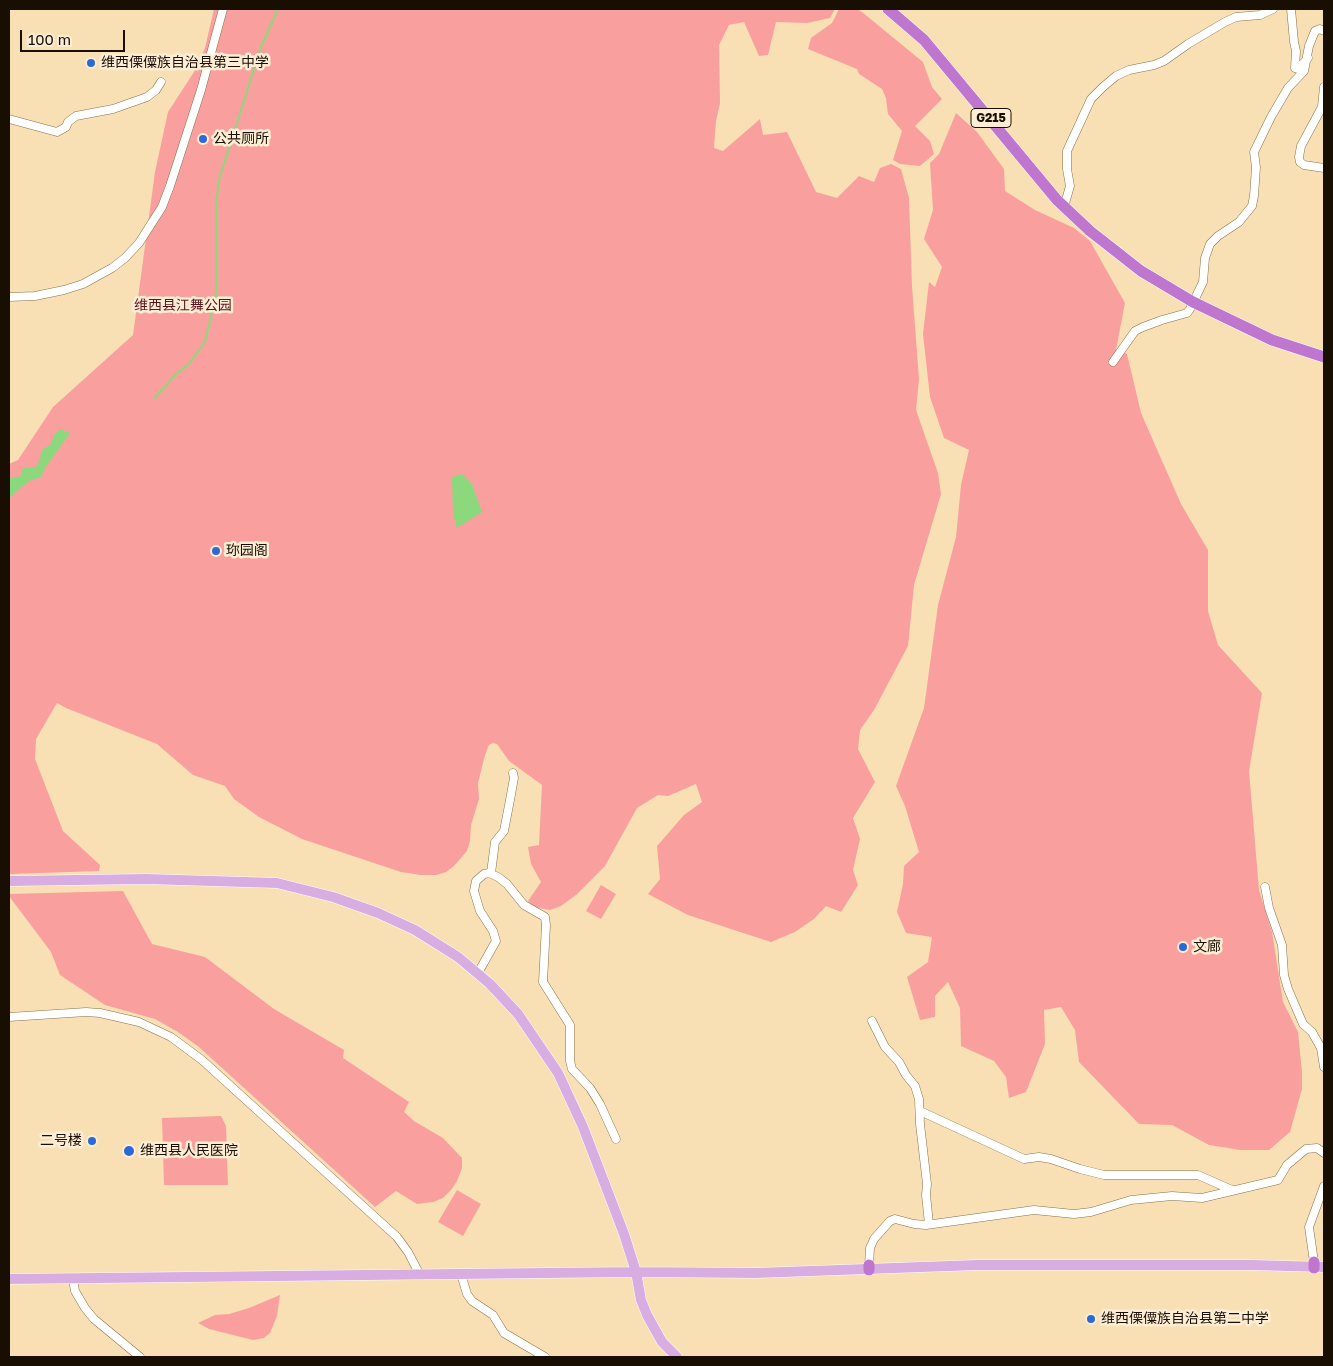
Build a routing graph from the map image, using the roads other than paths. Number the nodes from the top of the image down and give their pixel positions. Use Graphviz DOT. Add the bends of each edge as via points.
graph roads {
  1 [pos="223,9"];
  2 [pos="888,9"];
  3 [pos="1273,9"];
  4 [pos="1292,9"];
  5 [pos="1324,31"];
  6 [pos="1308,58"];
  7 [pos="161,82"];
  8 [pos="1324,87"];
  9 [pos="9,119"];
  10 [pos="1324,168"];
  11 [pos="1064,207"];
  12 [pos="9,297"];
  13 [pos="1324,357"];
  14 [pos="1113,362"];
  15 [pos="513,773"];
  16 [pos="491,873"];
  17 [pos="9,881"];
  18 [pos="1265,887"];
  19 [pos="478,973"];
  20 [pos="9,1017"];
  21 [pos="872,1021"];
  22 [pos="1324,1067"];
  23 [pos="920,1112"];
  24 [pos="616,1139"];
  25 [pos="1324,1153"];
  26 [pos="1324,1186"];
  27 [pos="1232,1190"];
  28 [pos="929,1224"];
  29 [pos="1319,1265"];
  30 [pos="869,1267"];
  31 [pos="636,1272"];
  32 [pos="460,1274"];
  33 [pos="420,1275"];
  34 [pos="9,1279"];
  35 [pos="73,1279"];
  36 [pos="140,1357"];
  37 [pos="545,1357"];
  38 [pos="677,1357"];
  1 -- 12 [label="street" via="170,186 162,207 139,243 125,258 99,276 64,290"];
  2 -- 11 [label="highway, G215" via="924,40"];
  3 -- 11 [label="street" via="1225,22 1164,61 1129,70 1103,87 1091,99 1067,150 1070,186"];
  4 -- 6 [label="street" via="1295,68"];
  5 -- 6 [label="street" via="1316,31"];
  6 -- 14 [label="street" via="1304,71 1288,88 1254,152 1256,167 1252,206 1239,222 1210,244 1203,282 1190,309 1187,313 1136,331"];
  7 -- 9 [label="street" via="147,97 114,109 76,116 57,132"];
  8 -- 10 [label="street" via="1322,107 1299,156 1304,165"];
  11 -- 13 [label="highway, G215, bridge" via="1141,271 1193,302 1272,340"];
  15 -- 16 [label="street" via="504,831 495,842"];
  16 -- 19 [label="street" via="484,874 474,886 480,911 496,942"];
  16 -- 24 [label="street" via="506,884 524,905 546,917 543,982 570,1025 572,1069 590,1088"];
  17 -- 19 [label="main road" via="146,879 284,885 344,900 387,916 438,943"];
  18 -- 22 [label="street" via="1282,945 1288,989 1303,1024 1321,1048"];
  19 -- 31 [label="main road" via="518,1014 561,1078 583,1127"];
  20 -- 33 [label="street" via="100,1013 139,1022 171,1037 202,1060 397,1237"];
  21 -- 23 [label="street" via="885,1047 915,1086"];
  23 -- 27 [label="street" via="1024,1159 1051,1159 1104,1175 1198,1175"];
  23 -- 28 [label="street"];
  25 -- 27 [label="street" via="1318,1148 1306,1149 1287,1164 1278,1180"];
  26 -- 29 [label="street" via="1309,1227"];
  27 -- 28 [label="street" via="1202,1198 1172,1196 1131,1200 1074,1214 1034,1210"];
  28 -- 30 [label="street" via="890,1221 874,1239"];
  29 -- 30 [label="main road" via="1251,1260 977,1260"];
  30 -- 31 [label="main road" via="660,1268"];
  31 -- 32 [label="main road"];
  31 -- 38 [label="main road" via="647,1315 662,1342"];
  32 -- 33 [label="main road"];
  32 -- 37 [label="street" via="472,1301 493,1315 504,1333"];
  33 -- 35 [label="main road"];
  34 -- 35 [label="main road"];
  35 -- 36 [label="street" via="75,1292 84,1308"];
}
